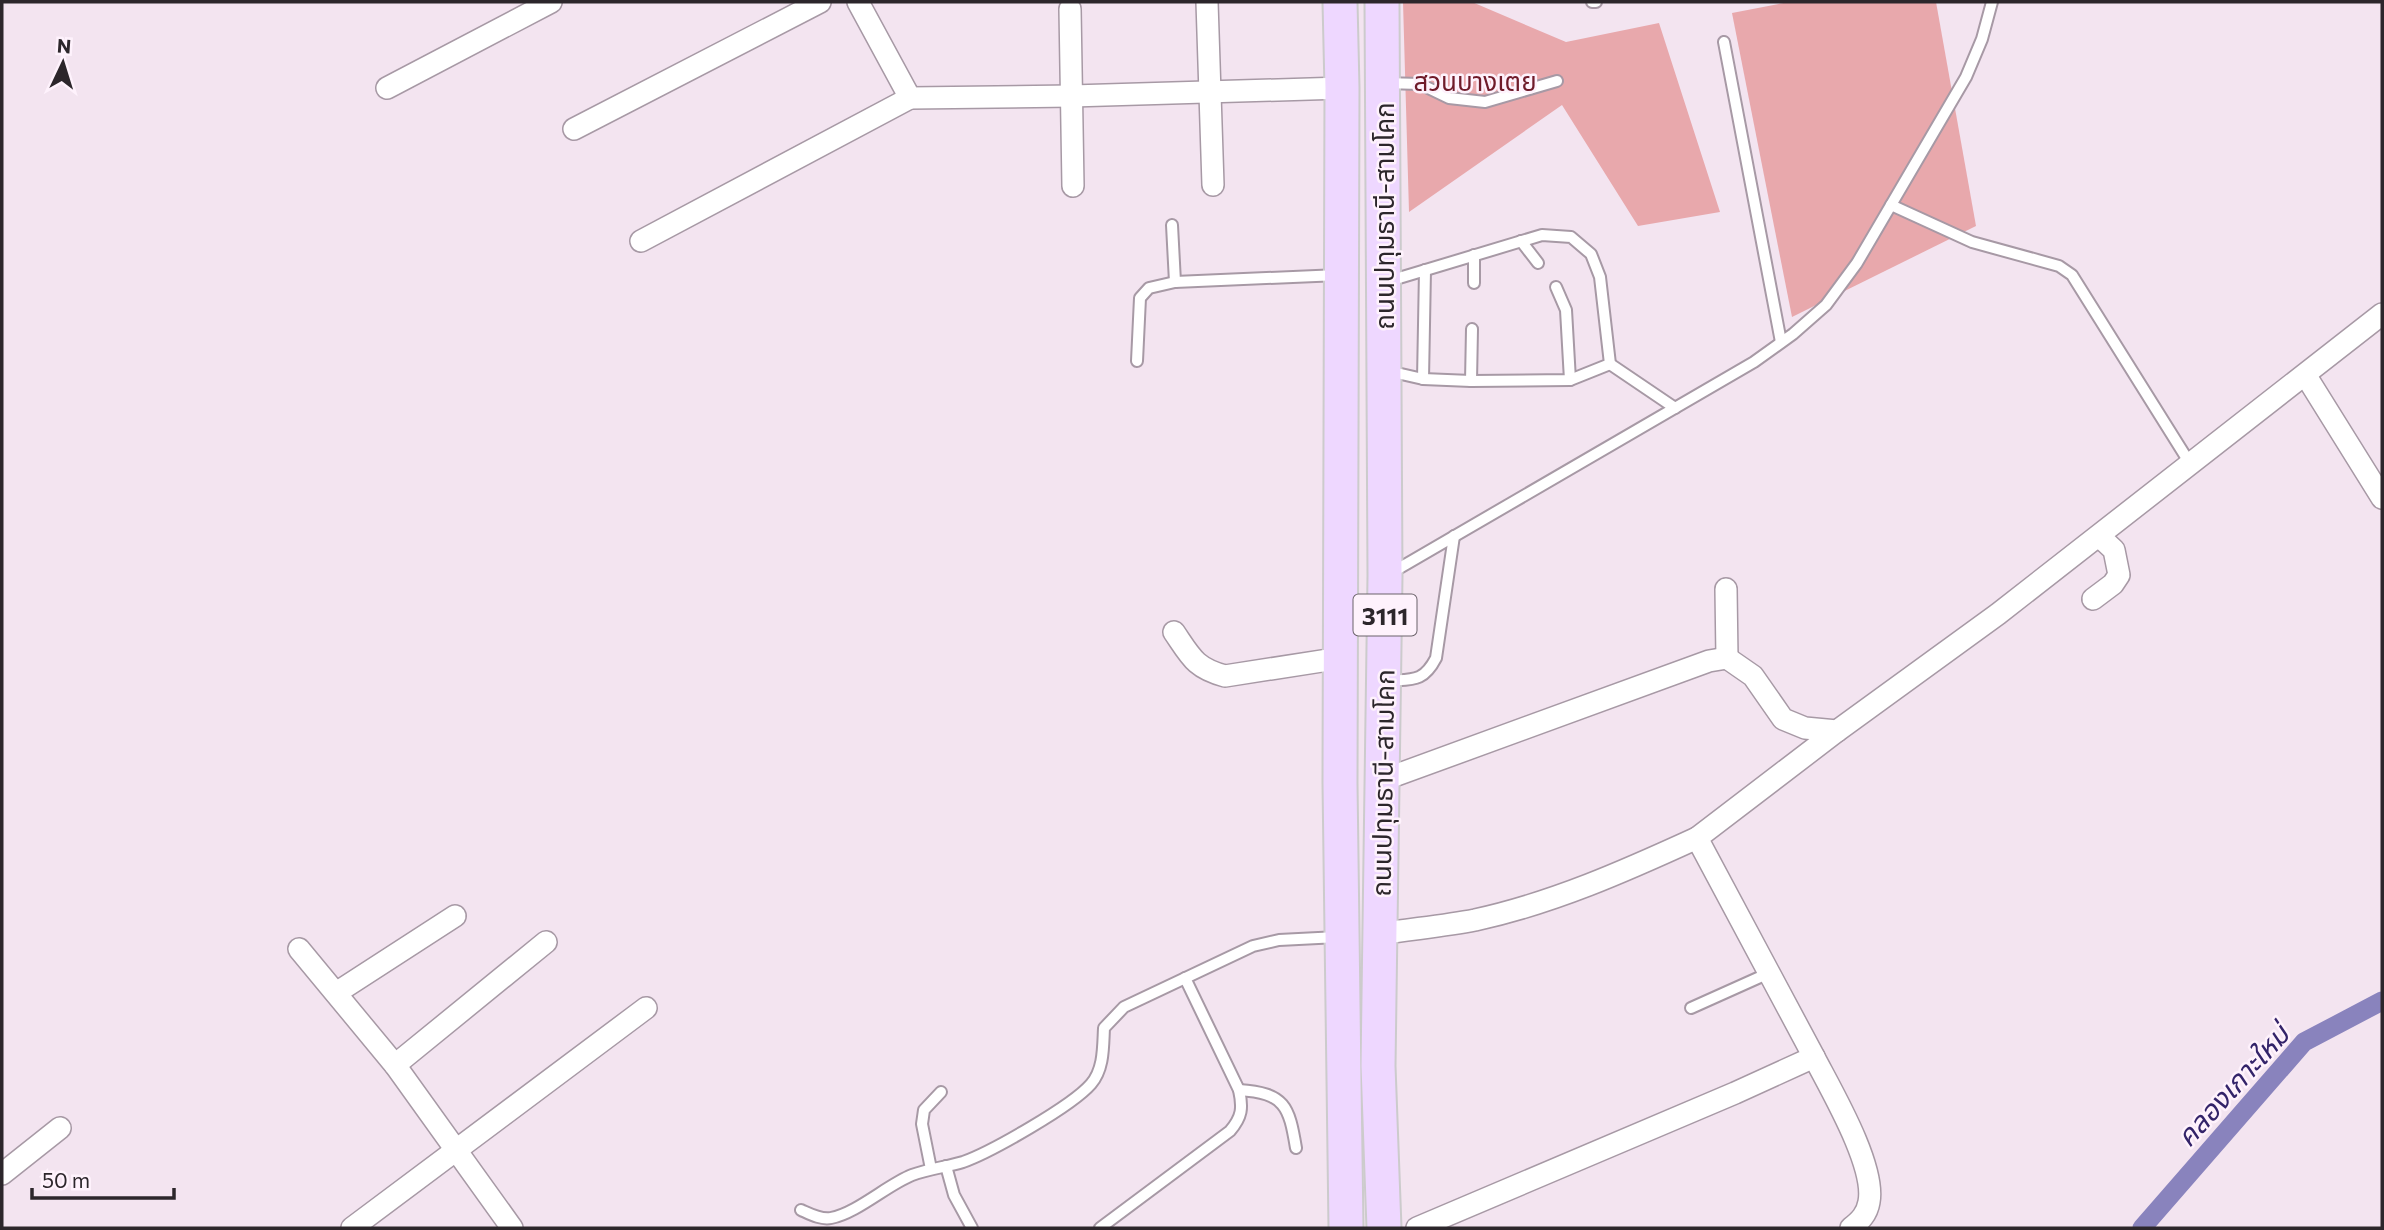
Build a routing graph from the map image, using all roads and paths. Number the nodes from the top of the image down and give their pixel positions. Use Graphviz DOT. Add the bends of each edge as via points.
graph roads {
  1 [pos="551,2"];
  2 [pos="820,2"];
  3 [pos="858,2"];
  4 [pos="1207,2"];
  5 [pos="1340,2"];
  6 [pos="1382,2"];
  7 [pos="1992,2"];
  8 [pos="1070,9"];
  9 [pos="1724,42"];
  10 [pos="1557,81"];
  11 [pos="1382,83"];
  12 [pos="387,88"];
  13 [pos="1342,88"];
  14 [pos="1210,91"];
  15 [pos="1072,96"];
  16 [pos="911,98"];
  17 [pos="574,129"];
  18 [pos="1213,185"];
  19 [pos="1073,186"];
  20 [pos="1891,205"];
  21 [pos="1172,225"];
  22 [pos="641,241"];
  23 [pos="1521,241"];
  24 [pos="1474,255"];
  25 [pos="1538,263"];
  26 [pos="1425,270"];
  27 [pos="1342,275"];
  28 [pos="1175,282"];
  29 [pos="1382,283"];
  30 [pos="1474,283"];
  31 [pos="1556,287"];
  32 [pos="2382,314"];
  33 [pos="1472,329"];
  34 [pos="1782,342"];
  35 [pos="1137,361"];
  36 [pos="1611,364"];
  37 [pos="1383,370"];
  38 [pos="2306,376"];
  39 [pos="1423,379"];
  40 [pos="1570,380"];
  41 [pos="1471,381"];
  42 [pos="1675,408"];
  43 [pos="2191,465"];
  44 [pos="2382,498"];
  45 [pos="1454,536"];
  46 [pos="2099,536"];
  47 [pos="1385,576"];
  48 [pos="1726,589"];
  49 [pos="2093,599"];
  50 [pos="1174,632"];
  51 [pos="1341,658"];
  52 [pos="1727,658"];
  53 [pos="1384,681"];
  54 [pos="1837,732"];
  55 [pos="1383,779"];
  56 [pos="1697,838"];
  57 [pos="455,916"];
  58 [pos="1380,934"];
  59 [pos="1341,936"];
  60 [pos="546,942"];
  61 [pos="299,949"];
  62 [pos="1769,972"];
  63 [pos="1185,978"];
  64 [pos="336,993"];
  65 [pos="646,1008"];
  66 [pos="1691,1008"];
  67 [pos="1814,1057"];
  68 [pos="395,1065"];
  69 [pos="1239,1090"];
  70 [pos="941,1092"];
  71 [pos="60,1128"];
  72 [pos="1296,1148"];
  73 [pos="457,1149"];
  74 [pos="946,1166"];
  75 [pos="931,1169"];
  76 [pos="2,1174"];
  77 [pos="801,1210"];
  78 [pos="352,1228"];
  79 [pos="512,1228"];
  80 [pos="972,1228"];
  81 [pos="1100,1228"];
  82 [pos="1345,1228"];
  83 [pos="1384,1228"];
  84 [pos="1417,1228"];
  85 [pos="1851,1228"];
  1 -- 12 [label="street"];
  2 -- 17 [label="street"];
  3 -- 16 [label="street"];
  4 -- 14 [label="street"];
  5 -- 13 [label="main road, ถนนปทุมธานี-สามโคก / 3111"];
  6 -- 11 [label="main road, ถนนปทุมธานี-สามโคก / 3111"];
  7 -- 20 [label="lane" via="1966,77"];
  8 -- 15 [label="street"];
  9 -- 34 [label="lane"];
  10 -- 11 [label="lane" via="1485,102 1449,98 1420,84"];
  11 -- 29 [label="main road, ถนนปทุมธานี-สามโคก / 3111"];
  13 -- 14 [label="street"];
  13 -- 27 [label="main road, ถนนปทุมธานี-สามโคก / 3111"];
  14 -- 15 [label="street"];
  14 -- 18 [label="street"];
  15 -- 16 [label="street"];
  15 -- 19 [label="street"];
  16 -- 22 [label="street"];
  20 -- 34 [label="lane" via="1826,304"];
  20 -- 43 [label="lane" via="1972,242 2059,266 2072,275"];
  21 -- 28 [label="lane"];
  23 -- 24 [label="lane"];
  23 -- 25 [label="lane"];
  23 -- 36 [label="lane" via="1542,234 1571,236 1591,254 1600,277"];
  24 -- 26 [label="lane"];
  24 -- 30 [label="lane"];
  26 -- 29 [label="lane"];
  26 -- 39 [label="lane"];
  27 -- 28 [label="lane"];
  27 -- 51 [label="main road, ถนนปทุมธานี-สามโคก / 3111"];
  28 -- 35 [label="lane" via="1149,288 1140,298"];
  29 -- 37 [label="main road, ถนนปทุมธานี-สามโคก / 3111"];
  31 -- 40 [label="lane" via="1566,310"];
  32 -- 38 [label="street"];
  33 -- 41 [label="lane"];
  34 -- 42 [label="lane"];
  36 -- 40 [label="lane"];
  36 -- 42 [label="lane"];
  37 -- 39 [label="lane"];
  37 -- 47 [label="main road, ถนนปทุมธานี-สามโคก / 3111"];
  38 -- 43 [label="street"];
  38 -- 44 [label="street"];
  39 -- 41 [label="lane"];
  40 -- 41 [label="lane"];
  42 -- 45 [label="lane"];
  43 -- 46 [label="street"];
  45 -- 47 [label="lane"];
  45 -- 53 [label="lane" via="1437,650 1429,672 1419,679"];
  46 -- 49 [label="street" via="2114,550 2119,575"];
  46 -- 54 [label="street"];
  47 -- 53 [label="main road, ถนนปทุมธานี-สามโคก / 3111"];
  48 -- 52 [label="street"];
  50 -- 51 [label="street" via="1195,663 1225,676"];
  51 -- 59 [label="main road, ถนนปทุมธานี-สามโคก / 3111"];
  52 -- 54 [label="street" via="1753,676 1783,719 1805,728"];
  52 -- 55 [label="street"];
  53 -- 55 [label="main road, ถนนปทุมธานี-สามโคก / 3111"];
  54 -- 56 [label="street"];
  55 -- 58 [label="main road, ถนนปทุมธานี-สามโคก / 3111"];
  56 -- 58 [label="street" via="1604,880 1529,906 1474,920"];
  56 -- 62 [label="street"];
  57 -- 64 [label="street"];
  58 -- 83 [label="main road, ถนนปทุมธานี-สามโคก / 3111" via="1378,1066"];
  59 -- 63 [label="lane" via="1253,946"];
  59 -- 82 [label="main road, ถนนปทุมธานี-สามโคก / 3111"];
  60 -- 68 [label="street"];
  61 -- 64 [label="street"];
  62 -- 66 [label="lane"];
  62 -- 67 [label="street"];
  63 -- 69 [label="lane"];
  63 -- 74 [label="lane" via="1112,1017 1104,1028 1103,1053 1090,1084 1059,1109 979,1156"];
  64 -- 68 [label="street"];
  65 -- 73 [label="street"];
  67 -- 84 [label="street"];
  67 -- 85 [label="street" via="1853,1135 1868,1177 1870,1202 1863,1219"];
  68 -- 73 [label="street"];
  69 -- 72 [label="lane" via="1274,1096 1292,1122"];
  69 -- 81 [label="lane" via="1240,1121 1230,1131"];
  70 -- 75 [label="lane" via="924,1110 922,1124"];
  71 -- 76 [label="street"];
  73 -- 78 [label="street"];
  73 -- 79 [label="street"];
  74 -- 75 [label="lane"];
  74 -- 80 [label="lane" via="954,1195"];
  75 -- 77 [label="lane" via="830,1218"];
}
